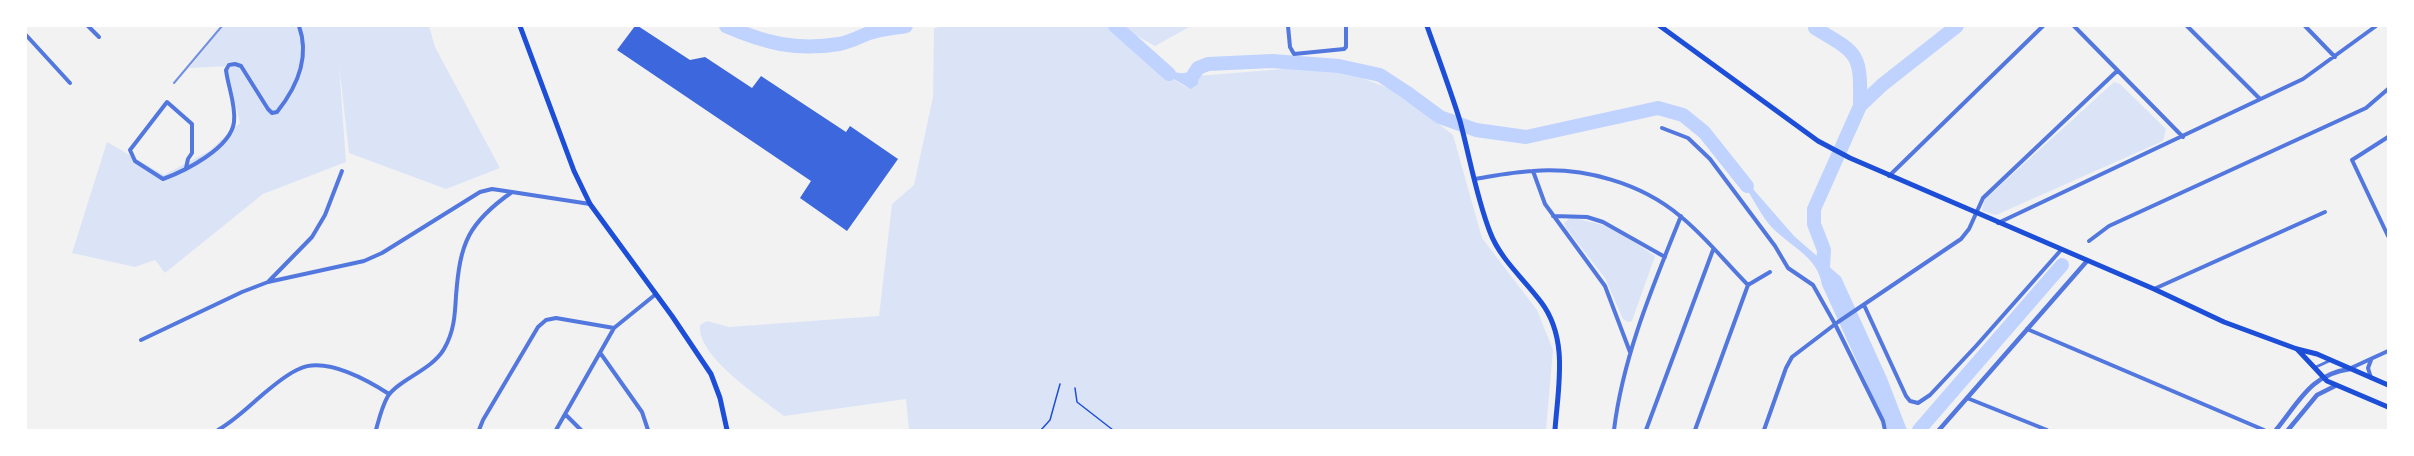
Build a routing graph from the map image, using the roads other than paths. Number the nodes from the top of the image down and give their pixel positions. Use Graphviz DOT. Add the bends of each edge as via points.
graph roads {
  1 [pos="88,26"];
  2 [pos="299,26"];
  3 [pos="520,26"];
  4 [pos="1288,26"];
  5 [pos="1346,26"];
  6 [pos="1427,26"];
  7 [pos="1660,26"];
  8 [pos="2043,26"];
  9 [pos="2074,26"];
  10 [pos="2187,26"];
  11 [pos="2305,26"];
  12 [pos="2376,26"];
  13 [pos="26,35"];
  14 [pos="99,38"];
  15 [pos="2335,57"];
  16 [pos="2117,71"];
  17 [pos="70,83"];
  18 [pos="2388,89"];
  19 [pos="2260,99"];
  20 [pos="1662,128"];
  21 [pos="2183,137"];
  22 [pos="2388,137"];
  23 [pos="186,168"];
  24 [pos="342,171"];
  25 [pos="1533,171"];
  26 [pos="1889,177"];
  27 [pos="1473,179"];
  28 [pos="512,192"];
  29 [pos="590,204"];
  30 [pos="2325,212"];
  31 [pos="1976,214"];
  32 [pos="1553,216"];
  33 [pos="1681,216"];
  34 [pos="1998,223"];
  35 [pos="2388,236"];
  36 [pos="2089,241"];
  37 [pos="1713,250"];
  38 [pos="2061,250"];
  39 [pos="1665,257"];
  40 [pos="2087,261"];
  41 [pos="1770,272"];
  42 [pos="268,282"];
  43 [pos="1748,285"];
  44 [pos="2154,289"];
  45 [pos="656,294"];
  46 [pos="1864,305"];
  47 [pos="1837,323"];
  48 [pos="614,328"];
  49 [pos="2027,329"];
  50 [pos="141,340"];
  51 [pos="2297,349"];
  52 [pos="2388,351"];
  53 [pos="1630,352"];
  54 [pos="601,354"];
  55 [pos="2374,358"];
  56 [pos="2330,360"];
  57 [pos="2314,369"];
  58 [pos="2350,369"];
  59 [pos="2322,377"];
  60 [pos="2372,378"];
  61 [pos="2388,385"];
  62 [pos="2335,386"];
  63 [pos="389,394"];
  64 [pos="1966,398"];
  65 [pos="2388,407"];
  66 [pos="565,414"];
  67 [pos="218,430"];
  68 [pos="376,430"];
  69 [pos="479,430"];
  70 [pos="556,430"];
  71 [pos="581,430"];
  72 [pos="648,430"];
  73 [pos="727,430"];
  74 [pos="1555,430"];
  75 [pos="1614,430"];
  76 [pos="1646,430"];
  77 [pos="1695,430"];
  78 [pos="1764,430"];
  79 [pos="1885,430"];
  80 [pos="1939,430"];
  81 [pos="2047,430"];
  82 [pos="2264,430"];
  83 [pos="2276,430"];
  84 [pos="2288,430"];
  1 -- 14 [label="street"];
  2 -- 23 [label="street" via="303,63 279,110 274,113 268,109 241,66 226,66 234,108 231,129 205,158"];
  3 -- 29 [label="main road"];
  4 -- 5 [label="street" via="1294,54 1344,49"];
  6 -- 27 [label="main road" via="1459,119"];
  7 -- 26 [label="main road" via="1809,135"];
  8 -- 26 [label="street"];
  9 -- 16 [label="street"];
  10 -- 19 [label="street"];
  11 -- 15 [label="street"];
  12 -- 15 [label="street"];
  13 -- 17 [label="street"];
  15 -- 19 [label="street" via="2303,79"];
  16 -- 21 [label="street"];
  16 -- 31 [label="street" via="1986,195"];
  18 -- 36 [label="street" via="2366,108 2109,226"];
  19 -- 21 [label="street"];
  20 -- 47 [label="street" via="1688,138 1710,159 1788,268 1813,285"];
  21 -- 34 [label="street"];
  22 -- 35 [label="street" via="2352,161"];
  23 -- 23 [label="street" via="192,153 192,124 166,102 130,153 160,178"];
  24 -- 42 [label="street" via="312,237"];
  25 -- 27 [label="street"];
  25 -- 32 [label="street" via="1539,193"];
  25 -- 33 [label="street" via="1563,171 1620,182"];
  26 -- 31 [label="main road"];
  27 -- 74 [label="main road" via="1498,249 1541,301 1554,325 1560,361"];
  28 -- 29 [label="street"];
  28 -- 42 [label="street" via="480,192 364,261"];
  28 -- 63 [label="street" via="477,222 464,245 452,334 442,352"];
  29 -- 45 [label="main road"];
  30 -- 44 [label="street"];
  31 -- 34 [label="main road"];
  31 -- 46 [label="street" via="1961,239"];
  32 -- 39 [label="street" via="1587,217 1603,222"];
  32 -- 53 [label="street" via="1601,279"];
  33 -- 37 [label="street"];
  33 -- 39 [label="street"];
  34 -- 38 [label="main road"];
  37 -- 43 [label="street"];
  37 -- 76 [label="street"];
  38 -- 40 [label="main road"];
  38 -- 46 [label="street" via="1930,394 1915,403 1906,396"];
  39 -- 53 [label="street"];
  40 -- 44 [label="main road"];
  40 -- 49 [label="street"];
  41 -- 43 [label="street"];
  42 -- 50 [label="street"];
  43 -- 77 [label="street"];
  44 -- 51 [label="main road" via="2224,322"];
  45 -- 48 [label="street"];
  45 -- 73 [label="main road" via="711,374"];
  46 -- 47 [label="street"];
  47 -- 78 [label="street" via="1789,362"];
  47 -- 79 [label="street"];
  48 -- 54 [label="street"];
  48 -- 69 [label="street" via="556,318 546,320 538,327"];
  49 -- 64 [label="street"];
  49 -- 82 [label="street"];
  51 -- 56 [label="main road"];
  51 -- 57 [label="main road"];
  52 -- 55 [label="street"];
  53 -- 75 [label="street"];
  54 -- 66 [label="street"];
  54 -- 72 [label="street" via="642,412"];
  55 -- 58 [label="street"];
  55 -- 60 [label="street" via="2368,368"];
  56 -- 57 [label="street"];
  56 -- 58 [label="main road"];
  57 -- 59 [label="main road"];
  58 -- 59 [label="street"];
  58 -- 60 [label="main road"];
  59 -- 62 [label="main road"];
  59 -- 83 [label="street"];
  60 -- 61 [label="main road"];
  62 -- 65 [label="main road"];
  62 -- 84 [label="street" via="2318,395"];
  63 -- 67 [label="street" via="342,370 301,367"];
  63 -- 68 [label="street"];
  64 -- 80 [label="street"];
  64 -- 81 [label="street"];
  66 -- 70 [label="street"];
  66 -- 71 [label="street"];
}
